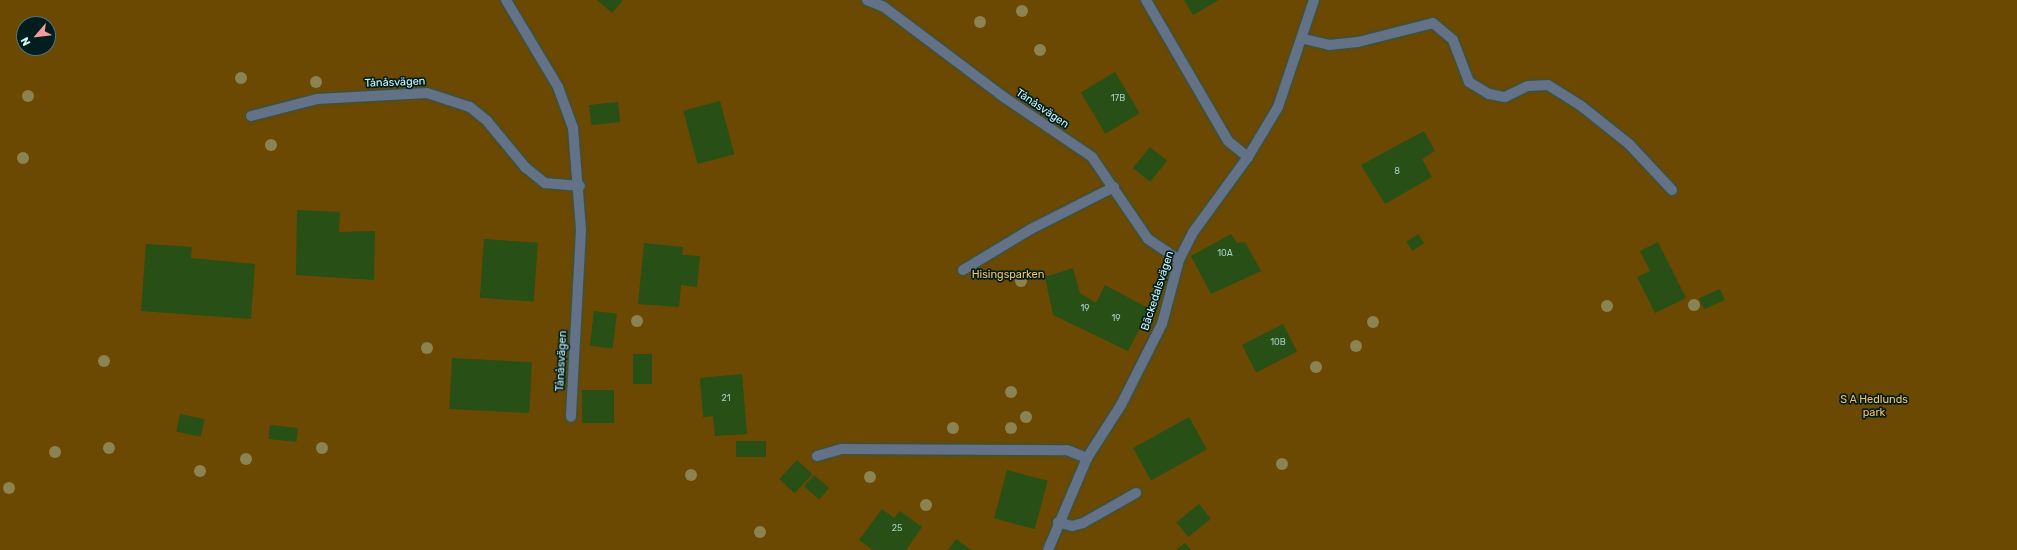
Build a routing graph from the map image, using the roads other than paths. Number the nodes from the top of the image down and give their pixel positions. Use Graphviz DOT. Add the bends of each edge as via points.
graph roads {
  1 [pos="506,0"];
  2 [pos="867,0"];
  3 [pos="1146,0"];
  4 [pos="1314,0"];
  5 [pos="1304,39"];
  6 [pos="251,116"];
  7 [pos="1248,157"];
  8 [pos="580,186"];
  9 [pos="1114,187"];
  10 [pos="1672,190"];
  11 [pos="1179,260"];
  12 [pos="963,270"];
  13 [pos="571,417"];
  14 [pos="817,456"];
  15 [pos="1087,458"];
  16 [pos="1136,493"];
  17 [pos="1058,522"];
  18 [pos="1048,550"];
  1 -- 8 [label="street, Tånåsvägen" via="558,87 573,128"];
  2 -- 9 [label="street, Tånåsvägen" via="884,7 1005,98 1092,157"];
  3 -- 7 [label="street" via="1228,141"];
  4 -- 5 [label="street, Bäckedalsvägen"];
  5 -- 7 [label="street, Bäckedalsvägen" via="1278,107"];
  5 -- 10 [label="street" via="1329,45 1358,42 1433,23 1453,40 1469,82 1490,94 1505,97 1528,86 1548,85 1580,105 1629,144"];
  6 -- 8 [label="street, Tånåsvägen" via="317,99 427,94 470,107 487,122 525,167 545,183"];
  7 -- 11 [label="street, Bäckedalsvägen" via="1194,230"];
  8 -- 13 [label="street, Tånåsvägen" via="581,230"];
  9 -- 11 [label="street, Tånåsvägen" via="1148,239"];
  9 -- 12 [label="street" via="1031,229"];
  11 -- 15 [label="street, Bäckedalsvägen" via="1162,324 1121,405"];
  14 -- 15 [label="street" via="842,449 1060,450"];
  15 -- 17 [label="street, Bäckedalsvägen"];
  16 -- 17 [label="street" via="1083,523 1072,526"];
  17 -- 18 [label="street, Bäckedalsvägen"];
}
